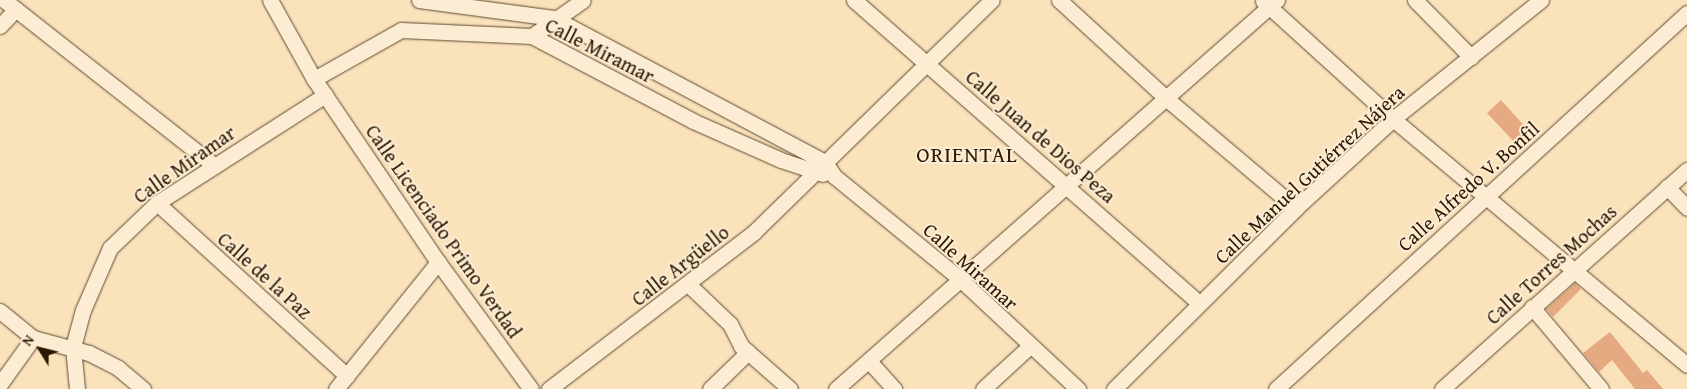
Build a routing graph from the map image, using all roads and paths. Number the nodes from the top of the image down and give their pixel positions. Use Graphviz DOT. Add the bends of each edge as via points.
graph roads {
  1 [pos="4,0"];
  2 [pos="270,0"];
  3 [pos="419,0"];
  4 [pos="582,0"];
  5 [pos="854,0"];
  6 [pos="992,0"];
  7 [pos="1059,0"];
  8 [pos="1416,0"];
  9 [pos="1541,0"];
  10 [pos="1270,2"];
  11 [pos="16,10"];
  12 [pos="1687,13"];
  13 [pos="554,18"];
  14 [pos="0,26"];
  15 [pos="532,36"];
  16 [pos="1471,57"];
  17 [pos="926,61"];
  18 [pos="314,79"];
  19 [pos="325,95"];
  20 [pos="1167,100"];
  21 [pos="1393,119"];
  22 [pos="214,165"];
  23 [pos="820,167"];
  24 [pos="1687,170"];
  25 [pos="1069,186"];
  26 [pos="1667,187"];
  27 [pos="1487,196"];
  28 [pos="157,203"];
  29 [pos="1296,208"];
  30 [pos="1687,208"];
  31 [pos="438,262"];
  32 [pos="1575,269"];
  33 [pos="959,278"];
  34 [pos="689,285"];
  35 [pos="1199,303"];
  36 [pos="1532,307"];
  37 [pos="0,312"];
  38 [pos="33,338"];
  39 [pos="1030,346"];
  40 [pos="73,347"];
  41 [pos="748,352"];
  42 [pos="869,361"];
  43 [pos="1687,365"];
  44 [pos="347,376"];
  45 [pos="0,384"];
  46 [pos="77,389"];
  47 [pos="143,389"];
  48 [pos="336,389"];
  49 [pos="531,389"];
  50 [pos="549,389"];
  51 [pos="710,389"];
  52 [pos="790,389"];
  53 [pos="836,389"];
  54 [pos="894,389"];
  55 [pos="983,389"];
  56 [pos="1078,389"];
  57 [pos="1114,389"];
  58 [pos="1276,389"];
  59 [pos="1442,389"];
  60 [pos="1602,389"];
  1 -- 11 [label="street"];
  2 -- 18 [label="street, Calle Licenciado Primo Verdad"];
  3 -- 13 [label="street"];
  4 -- 13 [label="street"];
  5 -- 17 [label="street, Calle Juan de Dios Peza"];
  6 -- 17 [label="street, Calle Argüello"];
  7 -- 20 [label="street"];
  8 -- 16 [label="street"];
  9 -- 16 [label="street, Calle Manuel Gutiérrez Nájera"];
  10 -- 20 [label="street"];
  10 -- 21 [label="street"];
  11 -- 14 [label="street"];
  11 -- 22 [label="street"];
  12 -- 27 [label="street, Calle Alfredo V. Bonfil"];
  13 -- 15 [label="street"];
  13 -- 23 [label="street, Calle Miramar"];
  15 -- 18 [label="street, Calle Miramar" via="401,30"];
  15 -- 23 [label="street, Calle Miramar" via="693,121"];
  16 -- 21 [label="street, Calle Manuel Gutiérrez Nájera"];
  17 -- 23 [label="street, Calle Argüello"];
  17 -- 25 [label="street, Calle Juan de Dios Peza"];
  18 -- 19 [label="street, Calle Licenciado Primo Verdad"];
  19 -- 22 [label="street, Calle Miramar"];
  19 -- 31 [label="street, Calle Licenciado Primo Verdad"];
  20 -- 25 [label="street"];
  20 -- 29 [label="street"];
  21 -- 27 [label="street"];
  21 -- 29 [label="street, Calle Manuel Gutiérrez Nájera"];
  22 -- 28 [label="street, Calle Miramar"];
  23 -- 33 [label="street, Calle Miramar"];
  23 -- 34 [label="street, Calle Argüello" via="754,232"];
  24 -- 26 [label="street, Calle Torres Mochas"];
  25 -- 33 [label="street"];
  25 -- 35 [label="street, Calle Juan de Dios Peza"];
  26 -- 30 [label="street"];
  26 -- 32 [label="street, Calle Torres Mochas"];
  27 -- 32 [label="street"];
  27 -- 58 [label="street, Calle Alfredo V. Bonfil"];
  28 -- 40 [label="street, Calle Miramar" via="110,248 83,310"];
  28 -- 44 [label="street, Calle de la Paz"];
  29 -- 35 [label="street, Calle Manuel Gutiérrez Nájera"];
  31 -- 44 [label="street"];
  31 -- 49 [label="street, Calle Licenciado Primo Verdad"];
  32 -- 36 [label="street, Calle Torres Mochas"];
  32 -- 43 [label="street"];
  33 -- 39 [label="street, Calle Miramar"];
  33 -- 42 [label="street"];
  34 -- 41 [label="street" via="730,324"];
  34 -- 50 [label="street, Calle Argüello"];
  35 -- 57 [label="street, Calle Manuel Gutiérrez Nájera"];
  36 -- 59 [label="street, Calle Torres Mochas"];
  36 -- 60 [label="street"];
  37 -- 38 [label="street"];
  38 -- 40 [label="street"];
  38 -- 45 [label="street"];
  39 -- 55 [label="street"];
  39 -- 56 [label="street, Calle Miramar"];
  40 -- 46 [label="street"];
  40 -- 47 [label="street" via="118,368"];
  41 -- 51 [label="street"];
  41 -- 52 [label="street"];
  42 -- 53 [label="street"];
  42 -- 54 [label="street"];
  44 -- 48 [label="street"];
}
